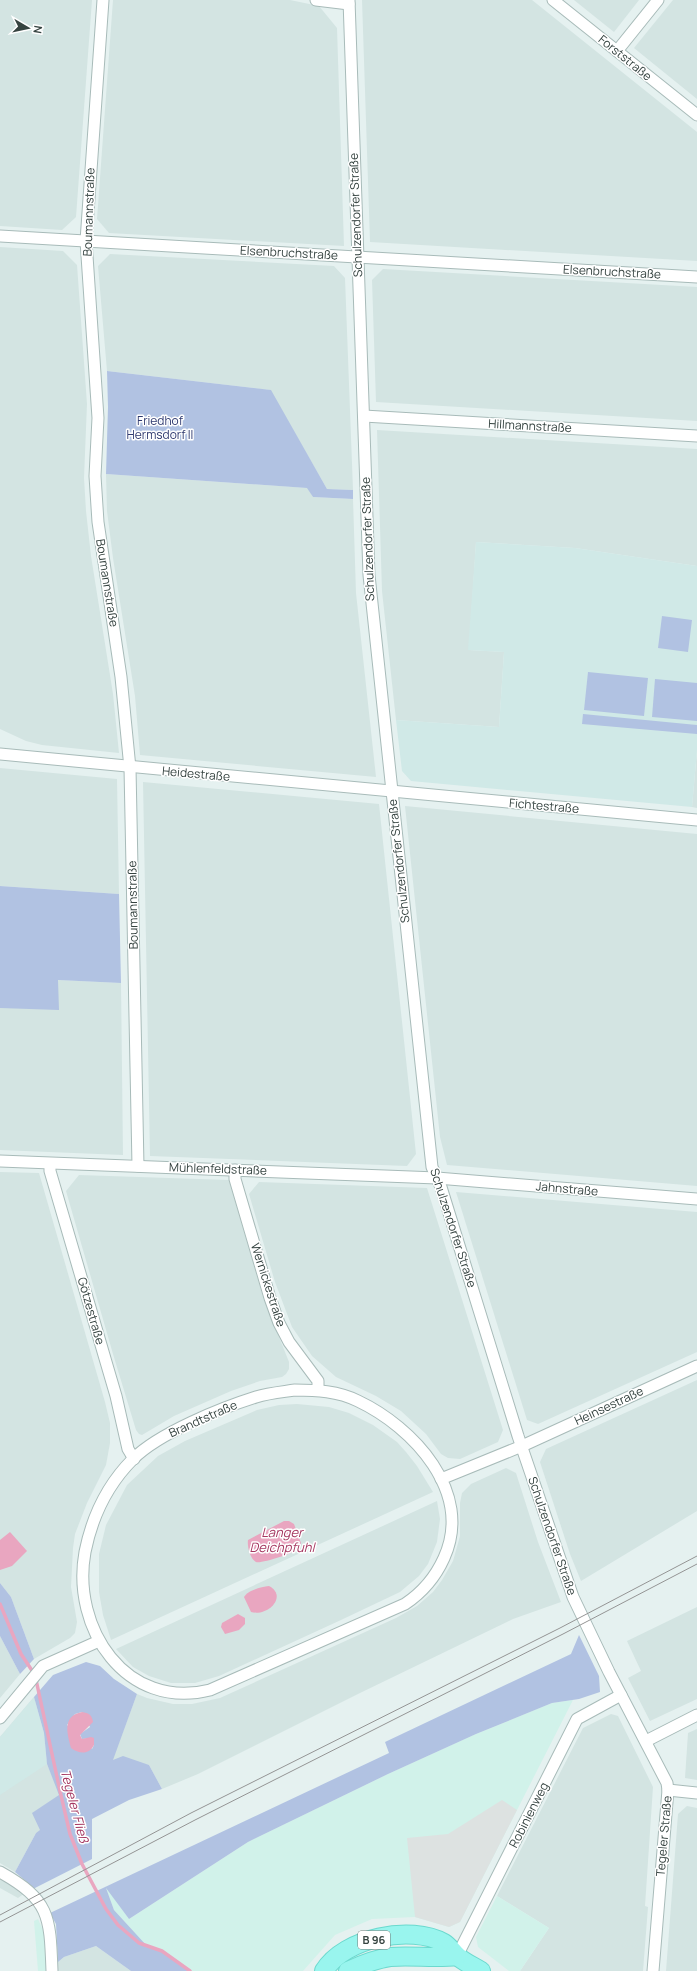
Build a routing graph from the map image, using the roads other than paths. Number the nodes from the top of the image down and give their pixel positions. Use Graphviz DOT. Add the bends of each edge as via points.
graph roads {
  1 [pos="103,0"];
  2 [pos="316,0"];
  3 [pos="553,0"];
  4 [pos="658,0"];
  5 [pos="349,2"];
  6 [pos="617,51"];
  7 [pos="697,116"];
  8 [pos="0,236"];
  9 [pos="86,241"];
  10 [pos="358,257"];
  11 [pos="697,277"];
  12 [pos="364,416"];
  13 [pos="697,436"];
  14 [pos="0,754"];
  15 [pos="130,768"];
  16 [pos="392,792"];
  17 [pos="697,820"];
  18 [pos="0,1160"];
  19 [pos="50,1164"];
  20 [pos="138,1166"];
  21 [pos="235,1170"];
  22 [pos="437,1178"];
  23 [pos="697,1199"];
  24 [pos="697,1366"];
  25 [pos="318,1390"];
  26 [pos="522,1446"];
  27 [pos="134,1459"];
  28 [pos="441,1479"];
  29 [pos="99,1641"];
  30 [pos="620,1692"];
  31 [pos="2,1715"];
  32 [pos="697,1716"];
  33 [pos="646,1741"];
  34 [pos="668,1790"];
  35 [pos="697,1793"];
  36 [pos="0,1872"];
  37 [pos="457,1956"];
  38 [pos="52,1971"];
  39 [pos="324,1971"];
  40 [pos="348,1971"];
  41 [pos="481,1971"];
  42 [pos="653,1971"];
  1 -- 9 [label="street, Boumannstraße"];
  2 -- 5 [label="street"];
  3 -- 6 [label="street, Forststraße"];
  4 -- 6 [label="street"];
  5 -- 10 [label="street, Schulzendorfer Straße"];
  6 -- 7 [label="street, Forststraße"];
  8 -- 9 [label="street, Elsenbruchstraße"];
  9 -- 10 [label="street, Elsenbruchstraße"];
  9 -- 15 [label="street, Boumannstraße" via="98,418 95,476 98,522 127,724"];
  10 -- 11 [label="street, Elsenbruchstraße"];
  10 -- 12 [label="street, Schulzendorfer Straße"];
  12 -- 13 [label="street, Hillmannstraße"];
  12 -- 16 [label="street, Schulzendorfer Straße" via="368,576"];
  14 -- 15 [label="street, Heidestraße"];
  15 -- 16 [label="street, Heidestraße"];
  15 -- 20 [label="street, Boumannstraße"];
  16 -- 17 [label="street, Fichtestraße"];
  16 -- 22 [label="street, Schulzendorfer Straße" via="423,1092 432,1167"];
  18 -- 19 [label="street, Mühlenfeldstraße"];
  19 -- 20 [label="street, Mühlenfeldstraße"];
  19 -- 27 [label="street, Götzestraße" via="116,1396 128,1449"];
  20 -- 21 [label="street, Mühlenfeldstraße"];
  21 -- 22 [label="street, Mühlenfeldstraße"];
  21 -- 25 [label="street, Wernickestraße" via="235,1179 279,1323 289,1342 318,1381"];
  22 -- 23 [label="street, Jahnstraße"];
  22 -- 26 [label="street, Schulzendorfer Straße"];
  24 -- 26 [label="street, Heinsestraße"];
  25 -- 27 [label="street, Brandtstraße" via="295,1390 258,1396 165,1436"];
  25 -- 28 [label="street, Brandtstraße" via="356,1400 382,1413 412,1438"];
  26 -- 28 [label="street"];
  26 -- 30 [label="street, Schulzendorfer Straße" via="573,1597"];
  27 -- 29 [label="street, Brandtstraße" via="100,1507 92,1525 85,1553 85,1599"];
  28 -- 29 [label="street, Brandtstraße" via="450,1504 452,1526 447,1552 427,1585 416,1596 392,1610 223,1685 196,1693 170,1693 133,1680 114,1662"];
  29 -- 31 [label="street" via="43,1666"];
  30 -- 33 [label="street, Tegeler Straße"];
  30 -- 37 [label="street, Robinienweg" via="577,1719"];
  32 -- 33 [label="street"];
  33 -- 34 [label="street, Tegeler Straße" via="667,1782"];
  34 -- 35 [label="street"];
  34 -- 42 [label="street, Tegeler Straße"];
  36 -- 38 [label="street" via="36,1897 46,1914 51,1936"];
  37 -- 39 [label="main road, B 96" via="445,1943 426,1936 410,1933 392,1935 343,1952"];
  37 -- 40 [label="main road, B 96" via="390,1957"];
  37 -- 41 [label="main road, B 96"];
}
